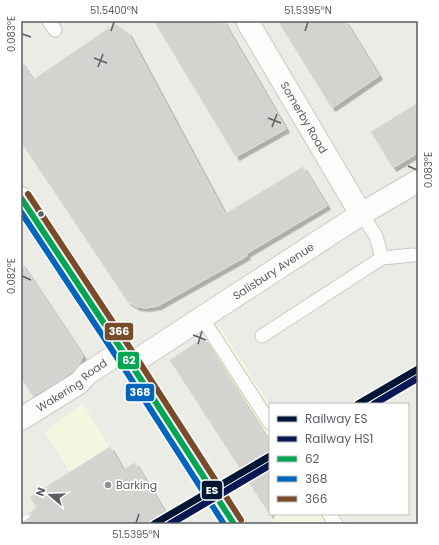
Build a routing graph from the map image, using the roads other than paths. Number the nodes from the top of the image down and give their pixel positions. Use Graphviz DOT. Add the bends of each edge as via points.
graph roads {
  1 [pos="247,21"];
  2 [pos="418,181"];
  3 [pos="21,198"];
  4 [pos="362,214"];
  5 [pos="413,255"];
  6 [pos="382,258"];
  7 [pos="202,318"];
  8 [pos="262,336"];
  9 [pos="126,358"];
  10 [pos="21,418"];
  11 [pos="269,421"];
  12 [pos="330,515"];
  13 [pos="234,524"];
  14 [pos="336,524"];
  1 -- 4 [label="street, Somerby Road"];
  2 -- 4 [label="street, Salisbury Avenue"];
  3 -- 9 [label="street"];
  4 -- 6 [label="lane" via="376,236"];
  4 -- 7 [label="street, Salisbury Avenue"];
  5 -- 6 [label="lane"];
  6 -- 8 [label="lane"];
  7 -- 9 [label="street, Salisbury Avenue"];
  7 -- 11 [label="lane"];
  9 -- 10 [label="street, Wakering Road" via="87,374 79,383"];
  9 -- 13 [label="street"];
  12 -- 14 [label="lane"];
}
